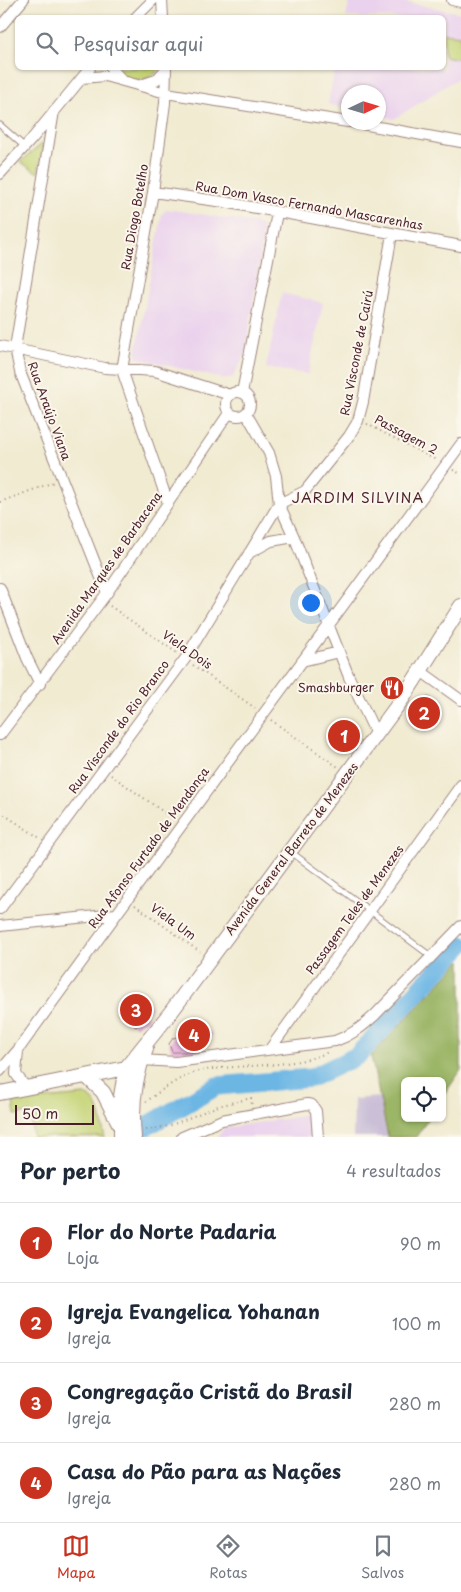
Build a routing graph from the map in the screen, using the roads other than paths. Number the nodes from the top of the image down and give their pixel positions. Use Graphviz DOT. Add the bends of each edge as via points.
graph roads {
  1 [pos="23,0"];
  2 [pos="153,0"];
  3 [pos="162,0"];
  4 [pos="452,0"];
  5 [pos="461,2"];
  6 [pos="138,15"];
  7 [pos="163,15"];
  8 [pos="0,27"];
  9 [pos="88,70"];
  10 [pos="113,70"];
  11 [pos="164,70"];
  12 [pos="166,70"];
  13 [pos="82,78"];
  14 [pos="122,80"];
  15 [pos="140,85"];
  16 [pos="166,93"];
  17 [pos="54,111"];
  18 [pos="341,121"];
  19 [pos="0,125"];
  20 [pos="386,128"];
  21 [pos="461,142"];
  22 [pos="25,147"];
  23 [pos="0,174"];
  24 [pos="153,192"];
  25 [pos="277,213"];
  26 [pos="392,234"];
  27 [pos="461,246"];
  28 [pos="0,346"];
  29 [pos="15,348"];
  30 [pos="127,370"];
  31 [pos="242,394"];
  32 [pos="230,395"];
  33 [pos="229,413"];
  34 [pos="246,413"];
  35 [pos="461,444"];
  36 [pos="168,503"];
  37 [pos="279,504"];
  38 [pos="294,537"];
  39 [pos="248,554"];
  40 [pos="0,588"];
  41 [pos="104,597"];
  42 [pos="461,606"];
  43 [pos="329,625"];
  44 [pos="340,652"];
  45 [pos="302,661"];
  46 [pos="422,672"];
  47 [pos="40,684"];
  48 [pos="461,700"];
  49 [pos="376,734"];
  50 [pos="0,735"];
  51 [pos="461,786"];
  52 [pos="289,850"];
  53 [pos="0,909"];
  54 [pos="370,910"];
  55 [pos="116,914"];
  56 [pos="0,926"];
  57 [pos="461,926"];
  58 [pos="432,957"];
  59 [pos="150,1039"];
  60 [pos="270,1049"];
  61 [pos="18,1050"];
  62 [pos="141,1060"];
  63 [pos="126,1068"];
  64 [pos="0,1071"];
  65 [pos="87,1077"];
  66 [pos="26,1088"];
  67 [pos="0,1093"];
  68 [pos="131,1133"];
  69 [pos="182,1137"];
  70 [pos="318,1137"];
  1 -- 8 [label="street"];
  2 -- 6 [label="street"];
  3 -- 7 [label="street"];
  4 -- 5 [label="street"];
  9 -- 13 [label="street"];
  10 -- 14 [label="street"];
  11 -- 15 [label="street" via="152,83"];
  12 -- 16 [label="street, Rua Diogo Botelho"];
  13 -- 14 [label="street" via="101,75"];
  13 -- 17 [label="street"];
  14 -- 15 [label="street"];
  15 -- 16 [label="street"];
  16 -- 18 [label="street"];
  16 -- 24 [label="street, Rua Diogo Botelho"];
  17 -- 22 [label="street"];
  17 -- 29 [label="street, Rua Araújo Viana"];
  19 -- 22 [label="lane"];
  20 -- 21 [label="street"];
  22 -- 23 [label="street"];
  24 -- 25 [label="street, Rua Dom Vasco Fernando Mascarenhas"];
  24 -- 30 [label="street, Rua Diogo Botelho"];
  25 -- 26 [label="street, Rua Dom Vasco Fernando Mascarenhas"];
  25 -- 31 [label="street"];
  26 -- 27 [label="street, Rua Dom Vasco Fernando Mascarenhas"];
  26 -- 37 [label="street, Rua Visconde de Cairú" via="358,421 305,491"];
  28 -- 29 [label="street"];
  29 -- 30 [label="street"];
  29 -- 41 [label="street, Rua Araújo Viana" via="20,372"];
  30 -- 32 [label="street" via="149,376 170,376"];
  30 -- 36 [label="street"];
  31 -- 32 [label="street"];
  31 -- 34 [label="street" via="249,401"];
  32 -- 33 [label="street" via="226,402"];
  33 -- 34 [label="street" via="236,416"];
  33 -- 36 [label="street, Avenida Marques de Barbacena"];
  34 -- 37 [label="street" via="262,436 276,476"];
  35 -- 43 [label="street, Rua Afonso Furtado de Mendonça"];
  36 -- 41 [label="street, Avenida Marques de Barbacena"];
  37 -- 38 [label="street"];
  37 -- 39 [label="street, Rua Visconde do Rio Branco"];
  38 -- 39 [label="street, Rua Visconde do Rio Branco" via="271,541"];
  38 -- 43 [label="street"];
  39 -- 53 [label="street, Rua Visconde do Rio Branco" via="185,659"];
  40 -- 47 [label="street"];
  41 -- 47 [label="street, Avenida Marques de Barbacena"];
  42 -- 46 [label="main road, Avenida General Barreto de Menezes"];
  43 -- 44 [label="street"];
  43 -- 45 [label="street, Rua Afonso Furtado de Mendonça"];
  44 -- 45 [label="street"];
  44 -- 49 [label="street"];
  45 -- 55 [label="street, Rua Afonso Furtado de Mendonça"];
  46 -- 48 [label="street"];
  46 -- 49 [label="main road, Avenida General Barreto de Menezes"];
  47 -- 50 [label="street, Avenida Marques de Barbacena"];
  49 -- 52 [label="main road, Avenida General Barreto de Menezes"];
  51 -- 54 [label="street, Passagem Teles de Menezes"];
  52 -- 54 [label="lane"];
  52 -- 59 [label="main road, Avenida General Barreto de Menezes"];
  54 -- 58 [label="lane"];
  54 -- 60 [label="street, Passagem Teles de Menezes"];
  55 -- 56 [label="street"];
  55 -- 61 [label="street, Rua Afonso Furtado de Mendonça"];
  57 -- 58 [label="street"];
  58 -- 60 [label="street" via="355,1033 335,1041"];
  59 -- 62 [label="main road"];
  59 -- 63 [label="main road"];
  60 -- 62 [label="street" via="176,1062"];
  61 -- 64 [label="street, Rua Afonso Furtado de Mendonça"];
  61 -- 66 [label="street" via="16,1074"];
  62 -- 63 [label="street"];
  62 -- 68 [label="main road" via="133,1095"];
  63 -- 65 [label="main road"];
  63 -- 68 [label="main road" via="122,1084"];
  65 -- 66 [label="main road"];
  65 -- 68 [label="main road" via="103,1092"];
  66 -- 67 [label="main road"];
  69 -- 70 [label="street" via="222,1120 302,1104 312,1105 316,1111"];
}
